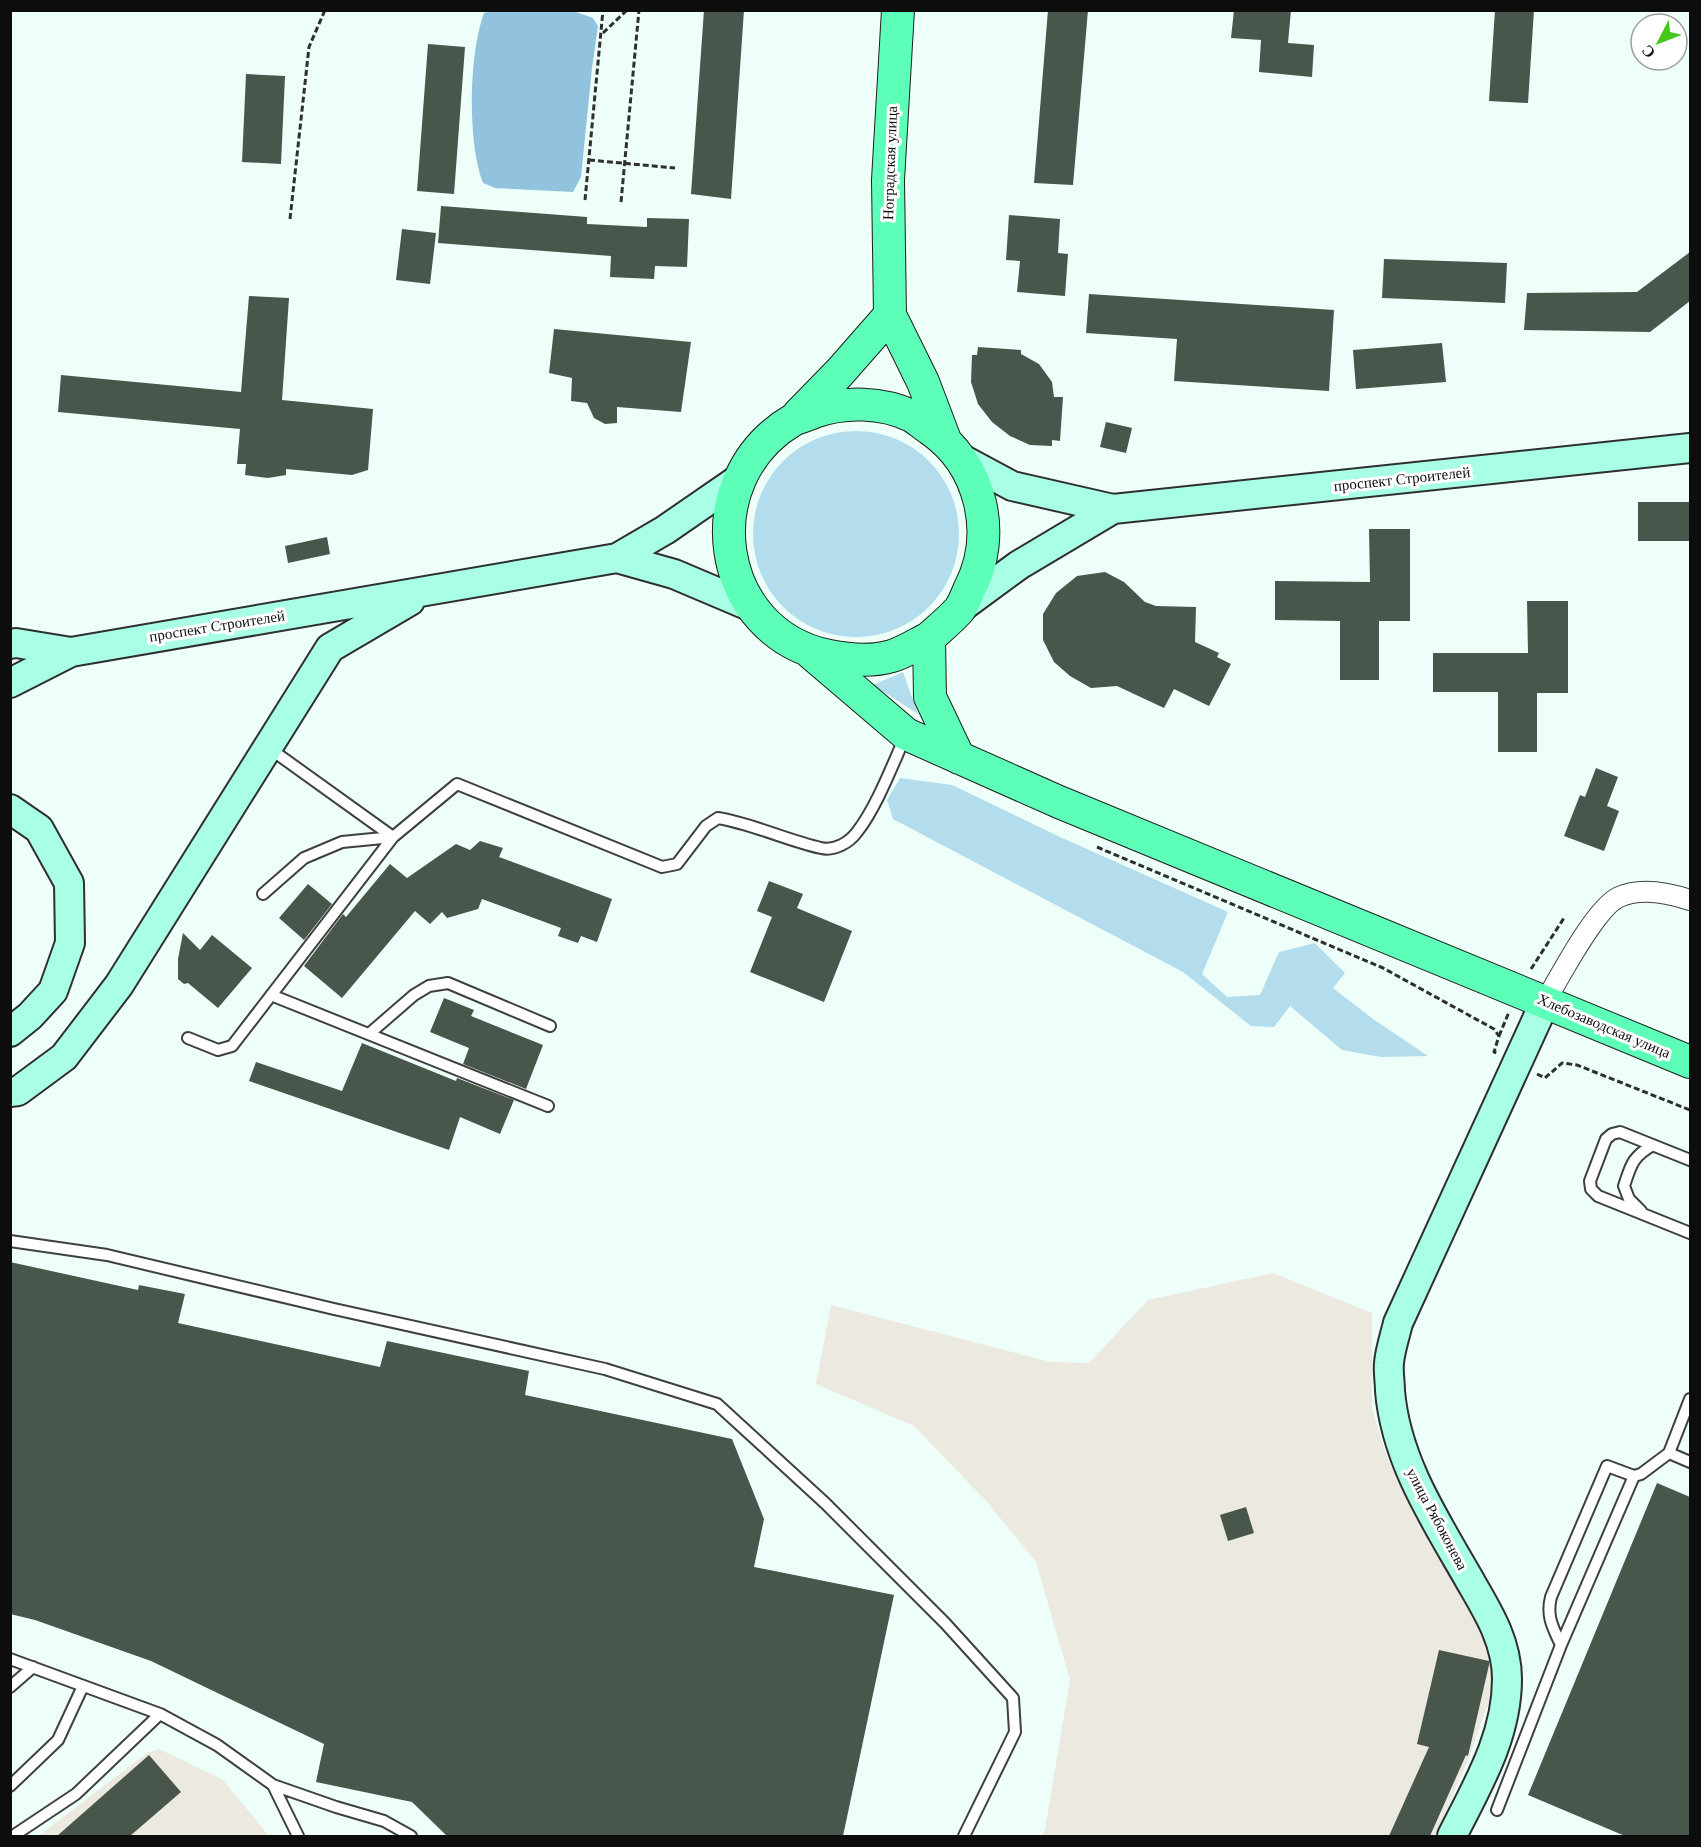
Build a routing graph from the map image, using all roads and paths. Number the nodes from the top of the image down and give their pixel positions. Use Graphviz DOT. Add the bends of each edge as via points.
graph roads {
  1 [pos="325,10"];
  2 [pos="603,10"];
  3 [pos="627,10"];
  4 [pos="639,10"];
  5 [pos="898,10"];
  6 [pos="601,34"];
  7 [pos="589,160"];
  8 [pos="624,163"];
  9 [pos="675,168"];
  10 [pos="585,200"];
  11 [pos="621,202"];
  12 [pos="291,219"];
  13 [pos="890,315"];
  14 [pos="794,420"];
  15 [pos="1690,448"];
  16 [pos="954,450"];
  17 [pos="739,478"];
  18 [pos="1113,509"];
  19 [pos="617,558"];
  20 [pos="424,592"];
  21 [pos="752,607"];
  22 [pos="960,609"];
  23 [pos="929,639"];
  24 [pos="10,644"];
  25 [pos="71,652"];
  26 [pos="811,653"];
  27 [pos="10,683"];
  28 [pos="906,734"];
  29 [pos="268,747"];
  30 [pos="959,758"];
  31 [pos="10,809"];
  32 [pos="393,837"];
  33 [pos="1097,847"];
  34 [pos="263,894"];
  35 [pos="1690,900"];
  36 [pos="271,995"];
  37 [pos="1532,996"];
  38 [pos="550,1026"];
  39 [pos="10,1032"];
  40 [pos="369,1034"];
  41 [pos="188,1038"];
  42 [pos="1690,1062"];
  43 [pos="1518,1064"];
  44 [pos="10,1092"];
  45 [pos="548,1106"];
  46 [pos="1690,1110"];
  47 [pos="1653,1145"];
  48 [pos="1690,1160"];
  49 [pos="1645,1215"];
  50 [pos="1690,1233"];
  51 [pos="10,1240"];
  52 [pos="1690,1400"];
  53 [pos="1669,1454"];
  54 [pos="1690,1462"];
  55 [pos="1634,1476"];
  56 [pos="1561,1645"];
  57 [pos="10,1659"];
  58 [pos="33,1667"];
  59 [pos="83,1686"];
  60 [pos="10,1687"];
  61 [pos="160,1714"];
  62 [pos="273,1785"];
  63 [pos="10,1786"];
  64 [pos="1497,1810"];
  65 [pos="13,1836"];
  66 [pos="298,1836"];
  67 [pos="411,1836"];
  68 [pos="964,1836"];
  69 [pos="1452,1836"];
  1 -- 12 [label="path" via="309,47"];
  2 -- 6 [label="path"];
  3 -- 6 [label="path"];
  4 -- 8 [label="path"];
  5 -- 13 [label="main road, Ноградская улица" via="888,180"];
  6 -- 7 [label="path"];
  7 -- 8 [label="path"];
  7 -- 10 [label="path"];
  8 -- 9 [label="path"];
  8 -- 11 [label="path"];
  13 -- 14 [label="main road"];
  13 -- 16 [label="main road"];
  14 -- 16 [label="main road" via="832,406 873,405 912,417"];
  14 -- 17 [label="main road" via="762,445"];
  15 -- 18 [label="main road, проспект Строителей"];
  16 -- 18 [label="main road" via="1012,486"];
  16 -- 22 [label="main road" via="979,495 985,535 978,574"];
  17 -- 19 [label="main road"];
  17 -- 21 [label="main road" via="729,511 728,544 736,577"];
  18 -- 22 [label="main road" via="1019,565"];
  19 -- 20 [label="main road, проспект Строителей"];
  19 -- 21 [label="main road" via="674,574"];
  20 -- 25 [label="main road, проспект Строителей"];
  20 -- 29 [label="main road" via="330,648"];
  21 -- 26 [label="main road" via="778,634"];
  22 -- 23 [label="main road"];
  23 -- 26 [label="main road" via="892,656 851,661"];
  23 -- 30 [label="main road" via="930,697"];
  24 -- 25 [label="main road, проспект Строителей"];
  25 -- 27 [label="main road"];
  26 -- 28 [label="main road"];
  28 -- 30 [label="main road"];
  28 -- 32 [label="lane" via="856,833 839,847 823,849 718,818 706,826 677,864 662,867 456,784"];
  29 -- 32 [label="lane"];
  29 -- 44 [label="main road" via="119,985 64,1057 18,1091"];
  30 -- 37 [label="main road, Хлебозаводская улица"];
  31 -- 39 [label="main road" via="39,829 69,883 70,943 53,991"];
  32 -- 34 [label="lane" via="342,842 304,858"];
  32 -- 36 [label="lane"];
  33 -- 43 [label="path" via="1383,968 1494,1029 1500,1036 1494,1052"];
  35 -- 37 [label="street" via="1639,892 1617,897"];
  36 -- 40 [label="lane"];
  36 -- 41 [label="lane" via="232,1046 218,1050"];
  37 -- 42 [label="main road, Хлебозаводская улица"];
  37 -- 43 [label="main road, улица Рябоконева"];
  38 -- 40 [label="lane" via="448,983 429,986 414,995"];
  40 -- 45 [label="lane"];
  43 -- 46 [label="path" via="1545,1078 1562,1063 1577,1065"];
  43 -- 69 [label="main road, улица Рябоконева" via="1398,1323 1388,1364 1392,1414 1418,1489 1495,1624 1505,1652 1507,1679 1502,1721 1491,1757"];
  47 -- 48 [label="lane"];
  47 -- 49 [label="lane" via="1633,1161 1624,1186 1629,1199"];
  47 -- 49 [label="lane" via="1620,1132 1612,1134 1606,1139 1590,1181 1598,1196"];
  49 -- 50 [label="lane"];
  51 -- 68 [label="lane" via="107,1255 605,1369 717,1404 834,1511 1013,1698 1015,1732"];
  52 -- 53 [label="lane"];
  53 -- 54 [label="lane"];
  53 -- 55 [label="lane"];
  55 -- 56 [label="lane"];
  55 -- 56 [label="lane" via="1607,1467 1551,1597 1550,1622"];
  56 -- 64 [label="lane"];
  57 -- 58 [label="lane"];
  58 -- 59 [label="lane"];
  58 -- 60 [label="lane"];
  59 -- 61 [label="lane"];
  59 -- 63 [label="lane" via="57,1740"];
  61 -- 62 [label="lane" via="217,1745"];
  61 -- 65 [label="lane" via="76,1794"];
  62 -- 66 [label="lane"];
  62 -- 67 [label="lane" via="384,1821"];
}
